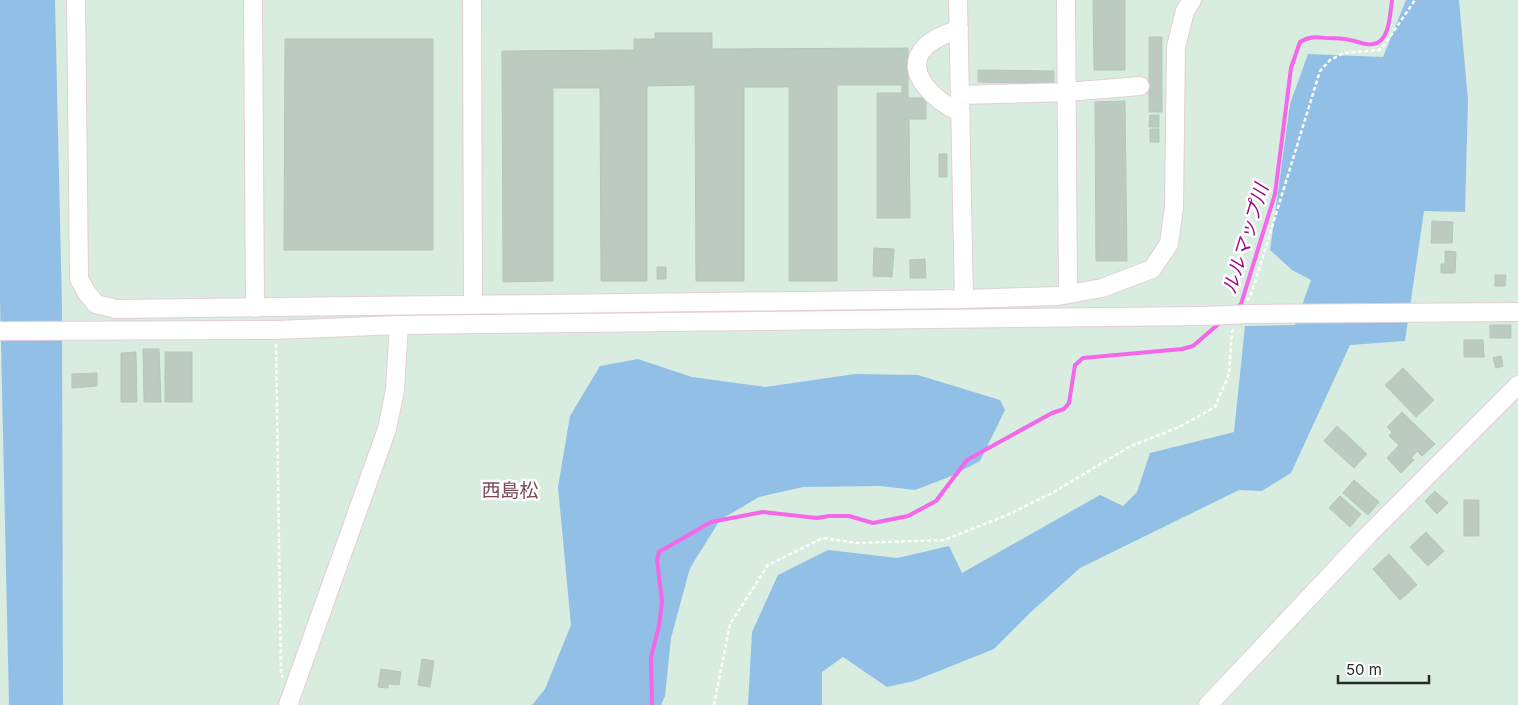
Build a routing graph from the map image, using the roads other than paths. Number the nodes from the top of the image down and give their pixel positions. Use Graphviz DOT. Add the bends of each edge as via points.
graph roads {
  1 [pos="76,0"];
  2 [pos="253,0"];
  3 [pos="472,0"];
  4 [pos="958,0"];
  5 [pos="1066,0"];
  6 [pos="1192,0"];
  7 [pos="959,29"];
  8 [pos="1140,86"];
  9 [pos="1066,92"];
  10 [pos="960,95"];
  11 [pos="961,113"];
  12 [pos="1068,294"];
  13 [pos="964,300"];
  14 [pos="473,305"];
  15 [pos="255,308"];
  16 [pos="1518,312"];
  17 [pos="399,325"];
  18 [pos="0,331"];
  19 [pos="1518,385"];
  20 [pos="288,705"];
  21 [pos="1208,705"];
  1 -- 15 [label="street" via="79,279 87,293 96,304 116,309"];
  2 -- 15 [label="street"];
  3 -- 14 [label="street"];
  4 -- 7 [label="street"];
  5 -- 9 [label="street"];
  6 -- 12 [label="street" via="1185,11 1176,47 1174,208 1169,244 1152,269 1102,288"];
  7 -- 10 [label="street"];
  7 -- 11 [label="street" via="936,38 925,47 918,57 917,67 920,78 939,101"];
  8 -- 9 [label="street"];
  9 -- 10 [label="street"];
  9 -- 12 [label="street"];
  10 -- 11 [label="street"];
  11 -- 13 [label="street"];
  12 -- 13 [label="street"];
  13 -- 14 [label="street"];
  14 -- 15 [label="street"];
  16 -- 17 [label="street, bridge"];
  17 -- 18 [label="street" via="276,330"];
  17 -- 20 [label="street" via="395,390 388,429"];
  19 -- 21 [label="street" via="1369,534"];
}
